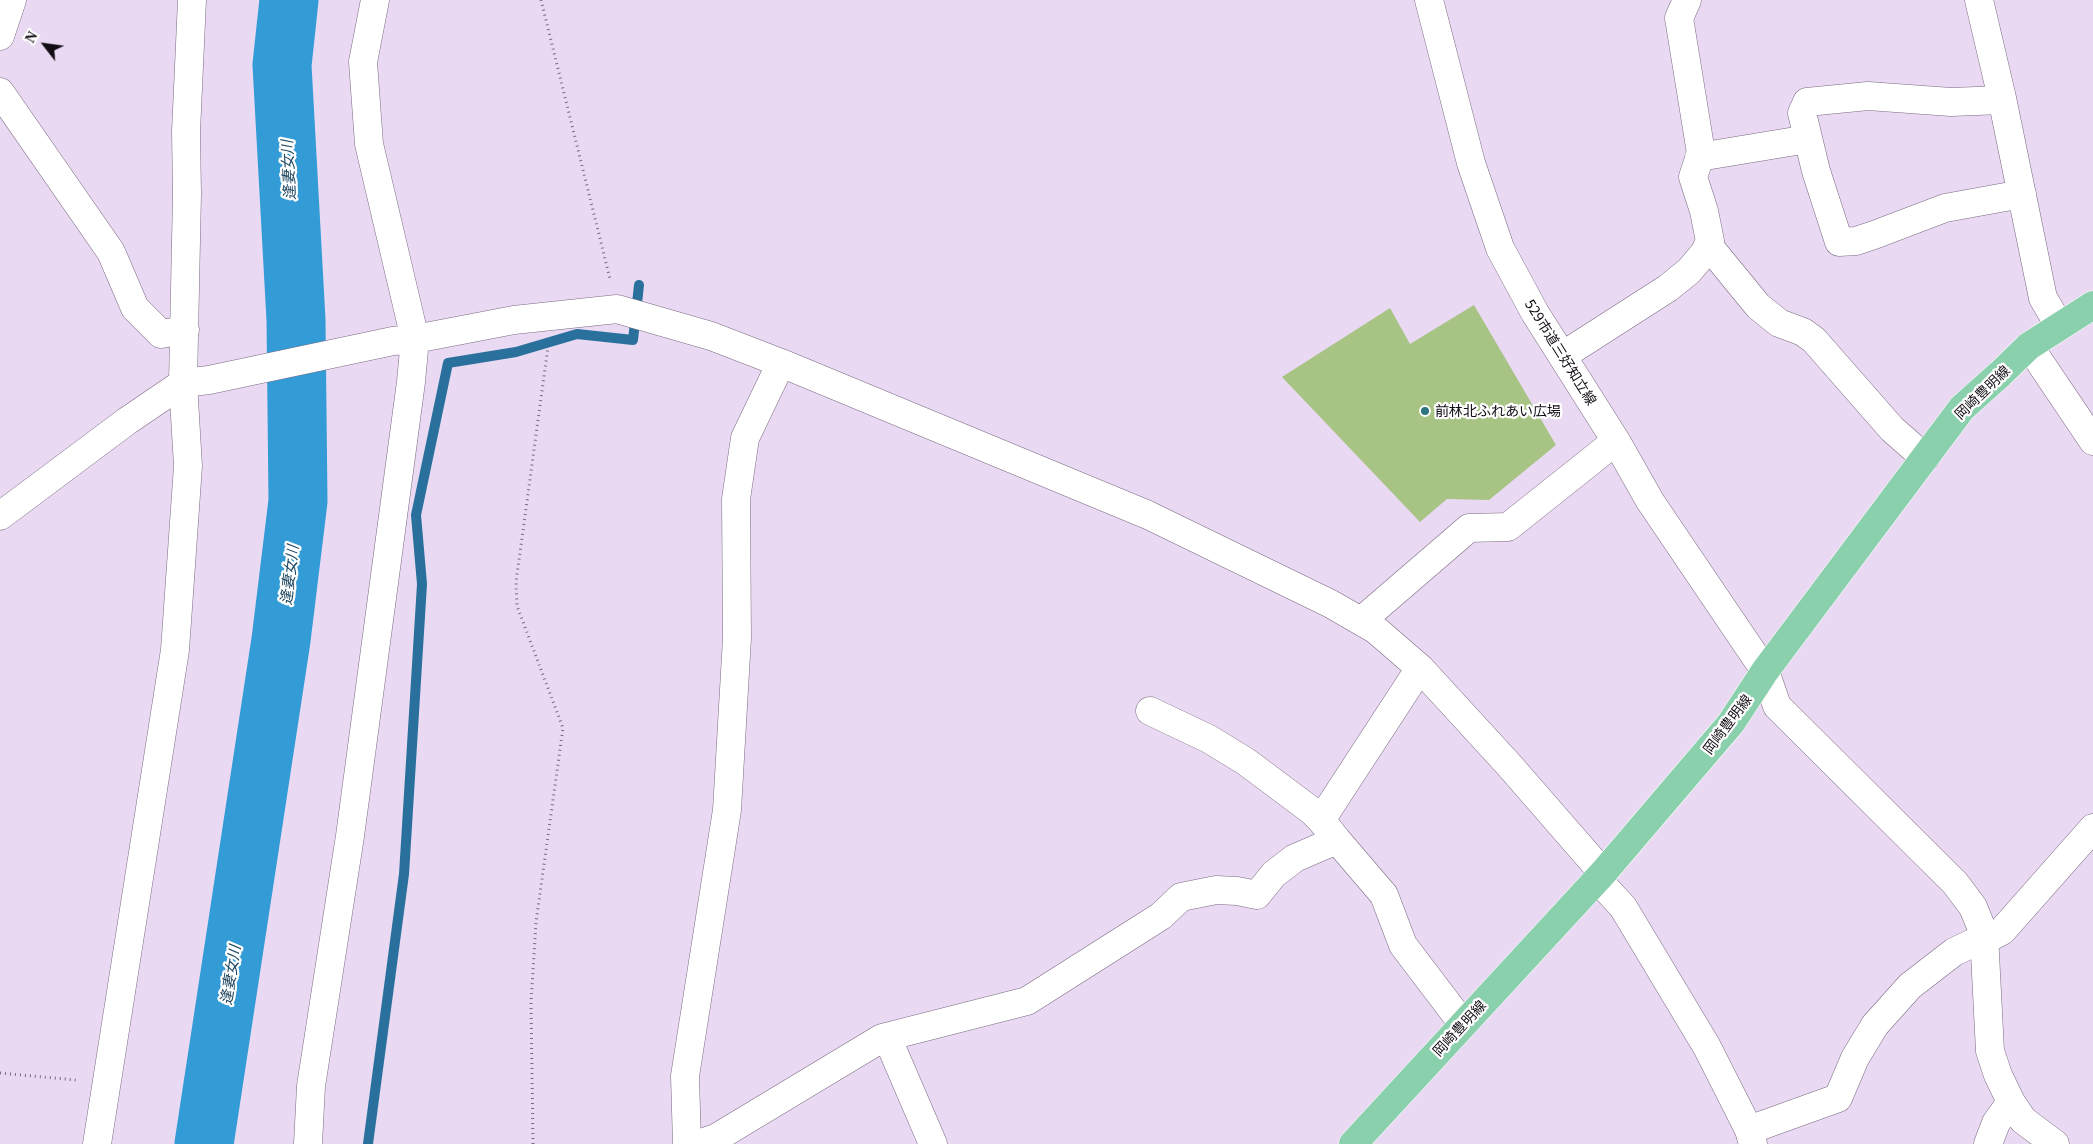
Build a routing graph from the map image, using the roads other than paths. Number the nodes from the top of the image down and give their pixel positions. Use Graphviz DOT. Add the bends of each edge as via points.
graph roads {
  1 [pos="12,0"];
  2 [pos="192,0"];
  3 [pos="375,0"];
  4 [pos="1429,0"];
  5 [pos="1687,0"];
  6 [pos="1980,0"];
  7 [pos="0,36"];
  8 [pos="0,92"];
  9 [pos="2002,100"];
  10 [pos="1808,139"];
  11 [pos="1699,157"];
  12 [pos="2022,194"];
  13 [pos="1707,247"];
  14 [pos="2093,305"];
  15 [pos="2059,325"];
  16 [pos="185,330"];
  17 [pos="404,340"];
  18 [pos="2029,346"];
  19 [pos="1562,356"];
  20 [pos="781,364"];
  21 [pos="196,381"];
  22 [pos="1616,441"];
  23 [pos="2093,441"];
  24 [pos="1925,458"];
  25 [pos="0,516"];
  26 [pos="1361,621"];
  27 [pos="1420,668"];
  28 [pos="1765,671"];
  29 [pos="1150,711"];
  30 [pos="2093,828"];
  31 [pos="1329,830"];
  32 [pos="1600,876"];
  33 [pos="1985,940"];
  34 [pos="1463,1024"];
  35 [pos="887,1037"];
  36 [pos="2011,1102"];
  37 [pos="1751,1137"];
  38 [pos="96,1144"];
  39 [pos="308,1144"];
  40 [pos="687,1144"];
  41 [pos="698,1144"];
  42 [pos="933,1144"];
  43 [pos="1353,1144"];
  44 [pos="1988,1144"];
  45 [pos="2055,1144"];
  1 -- 7 [label="street"];
  2 -- 16 [label="street" via="186,132"];
  3 -- 17 [label="street" via="364,62 370,144"];
  4 -- 19 [label="street, 529市道三好知立線" via="1471,163 1500,248"];
  5 -- 11 [label="street" via="1679,18 1701,153"];
  6 -- 9 [label="street"];
  8 -- 16 [label="street" via="111,252 135,308 161,334"];
  9 -- 10 [label="street" via="1952,102 1868,96 1807,102 1802,113"];
  9 -- 12 [label="street"];
  10 -- 11 [label="street"];
  10 -- 12 [label="street" via="1839,242 1856,241 1945,208"];
  11 -- 13 [label="street" via="1693,177 1710,241"];
  12 -- 15 [label="street" via="2043,298"];
  13 -- 19 [label="street" via="1689,271 1668,288"];
  13 -- 24 [label="street" via="1758,306 1779,323 1814,340 1892,429"];
  14 -- 15 [label="main road, 岡崎豊明線"];
  15 -- 18 [label="main road, 岡崎豊明線"];
  16 -- 21 [label="street"];
  17 -- 20 [label="street" via="553,314 617,309 712,336"];
  17 -- 21 [label="street"];
  17 -- 39 [label="street" via="411,382 351,826 311,1086"];
  18 -- 23 [label="street"];
  18 -- 24 [label="main road, 岡崎豊明線" via="1962,408"];
  19 -- 22 [label="street, 529市道三好知立線"];
  20 -- 26 [label="street" via="1148,515"];
  20 -- 40 [label="street" via="745,438 736,499 737,638 727,810 685,1076"];
  21 -- 25 [label="street" via="127,422"];
  21 -- 38 [label="street" via="175,650"];
  22 -- 26 [label="street" via="1508,527 1469,528"];
  22 -- 28 [label="street, 529市道三好知立線" via="1650,502"];
  24 -- 28 [label="main road, 岡崎豊明線"];
  26 -- 27 [label="street"];
  27 -- 31 [label="street"];
  27 -- 32 [label="street" via="1509,765"];
  28 -- 32 [label="main road, 岡崎豊明線" via="1731,724"];
  28 -- 33 [label="street, 529市道三好知立線" via="1777,706 1955,883 1973,908"];
  29 -- 31 [label="street" via="1209,739 1244,761 1312,811"];
  30 -- 33 [label="street" via="2002,931"];
  31 -- 34 [label="street" via="1384,895 1403,945"];
  31 -- 35 [label="street" via="1274,874 1257,895 1216,890 1181,897 1161,916 1027,1001"];
  32 -- 34 [label="main road, 岡崎豊明線"];
  32 -- 37 [label="street" via="1623,906 1707,1047"];
  33 -- 36 [label="street, 529市道三好知立線" via="1990,1051"];
  33 -- 37 [label="street" via="1977,940 1954,952 1910,986 1876,1025 1855,1058 1838,1098"];
  34 -- 43 [label="main road, 岡崎豊明線"];
  35 -- 41 [label="street" via="716,1138"];
  35 -- 42 [label="street"];
  36 -- 44 [label="street" via="1996,1123"];
  36 -- 45 [label="street, 529市道三好知立線" via="2023,1120"];
}
